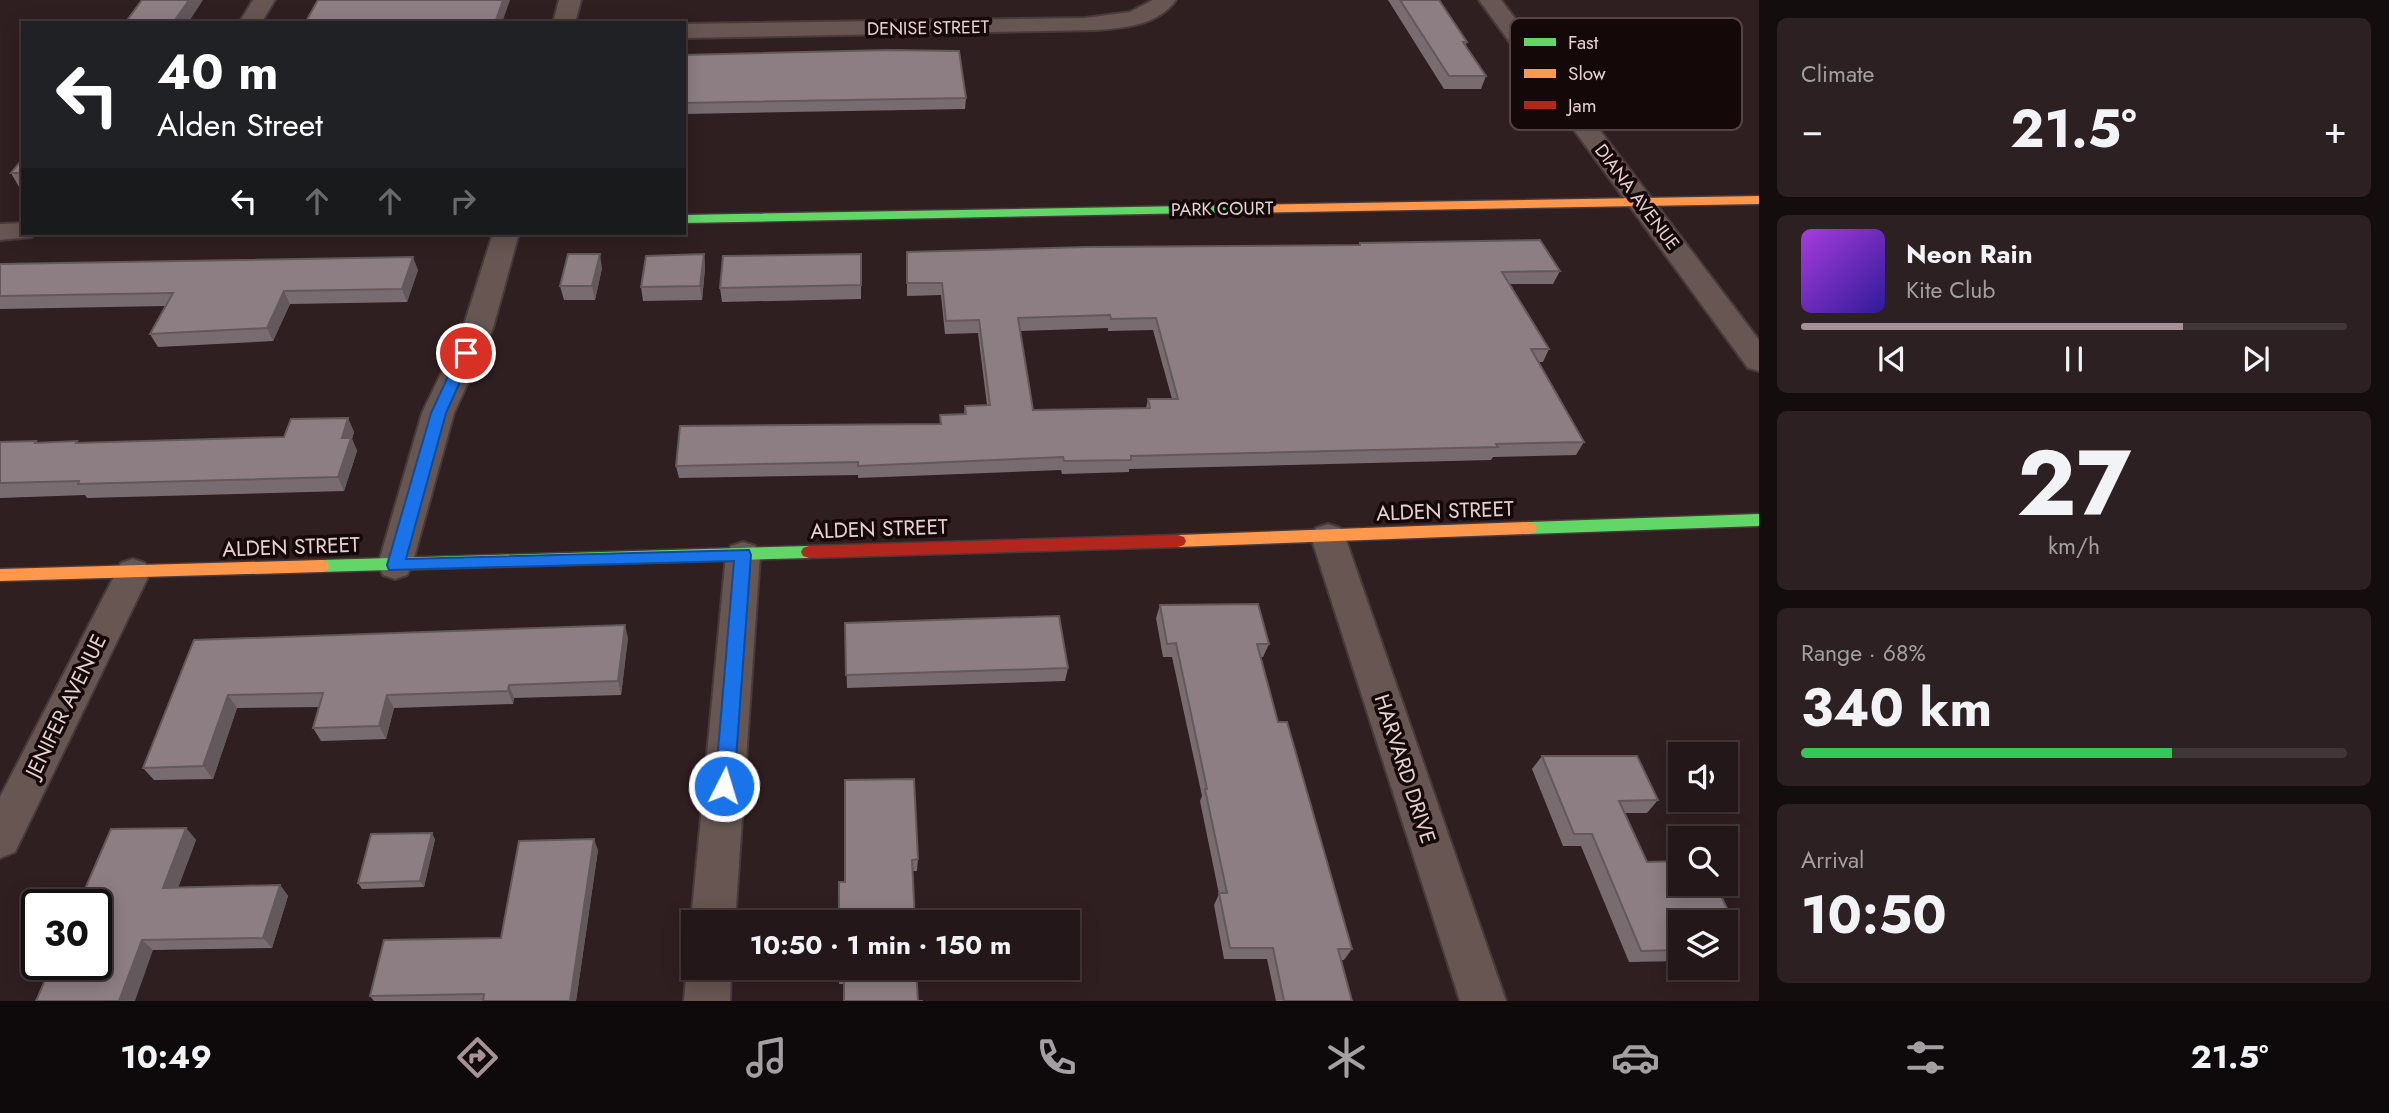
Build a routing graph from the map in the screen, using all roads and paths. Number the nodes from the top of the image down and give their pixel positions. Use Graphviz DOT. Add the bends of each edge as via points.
graph roads {
  1 [pos="264,0"];
  2 [pos="570,0"];
  3 [pos="1165,0"];
  4 [pos="1490,0"];
  5 [pos="251,21"];
  6 [pos="565,21"];
  7 [pos="1510,27"];
  8 [pos="686,31"];
  9 [pos="1587,130"];
  10 [pos="1759,200"];
  11 [pos="1640,202"];
  12 [pos="686,219"];
  13 [pos="21,231"];
  14 [pos="0,232"];
  15 [pos="505,235"];
  16 [pos="1759,361"];
  17 [pos="1759,520"];
  18 [pos="1328,537"];
  19 [pos="743,555"];
  20 [pos="395,565"];
  21 [pos="133,573"];
  22 [pos="0,575"];
  23 [pos="0,839"];
  24 [pos="714,910"];
  25 [pos="708,980"];
  26 [pos="706,1001"];
  27 [pos="1483,1001"];
  1 -- 5 [label="street"];
  2 -- 6 [label="street"];
  3 -- 8 [label="street, DENISE STREET" via="1146,13 1104,23 879,21"];
  4 -- 7 [label="street, DIANA AVENUE"];
  9 -- 11 [label="street, DIANA AVENUE"];
  10 -- 11 [label="street, PARK COURT"];
  11 -- 12 [label="street, PARK COURT"];
  11 -- 16 [label="street, DIANA AVENUE"];
  13 -- 14 [label="street"];
  15 -- 20 [label="street" via="478,328 438,413"];
  17 -- 18 [label="street, ALDEN STREET"];
  18 -- 19 [label="street, ALDEN STREET"];
  18 -- 27 [label="street, HARVARD DRIVE"];
  19 -- 20 [label="street, ALDEN STREET"];
  19 -- 24 [label="street"];
  20 -- 21 [label="street, ALDEN STREET"];
  21 -- 22 [label="street, ALDEN STREET"];
  21 -- 23 [label="street, JENIFER AVENUE"];
  25 -- 26 [label="street"];
}
